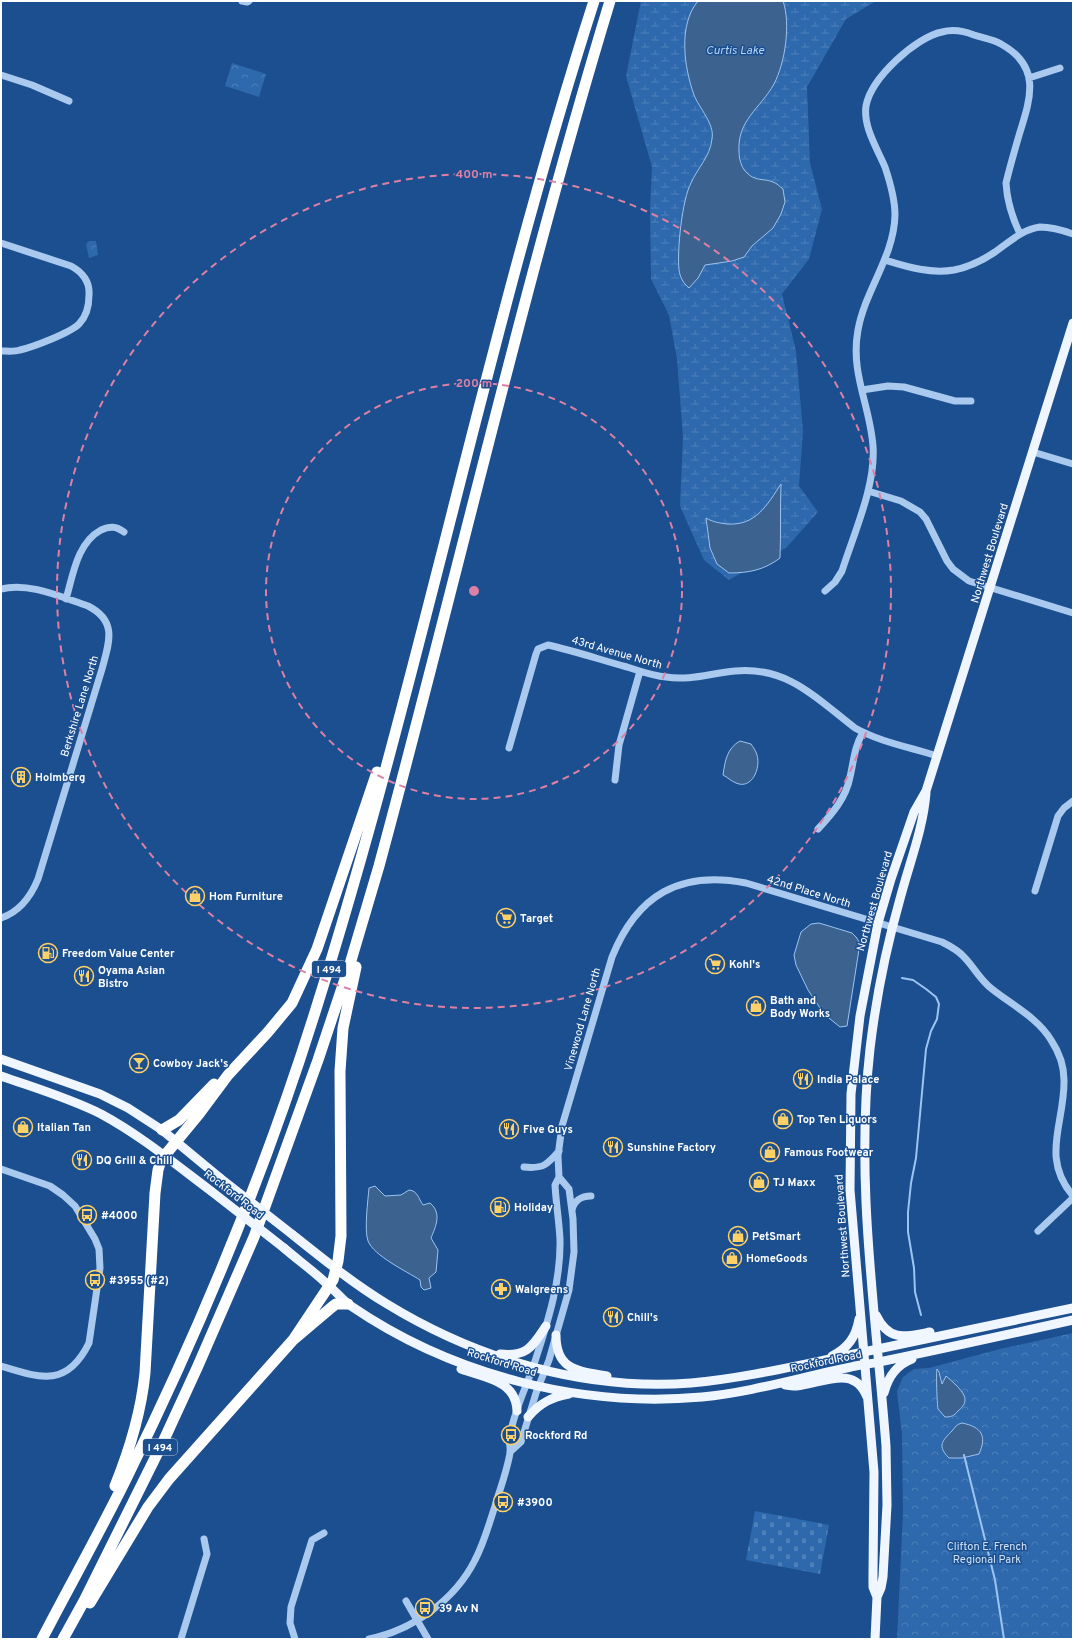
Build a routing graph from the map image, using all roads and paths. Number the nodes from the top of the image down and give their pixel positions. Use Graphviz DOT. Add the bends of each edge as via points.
graph roads {
  1 [pos="242,1"];
  2 [pos="249,1"];
  3 [pos="594,1"];
  4 [pos="610,1"];
  5 [pos="1060,68"];
  6 [pos="1,75"];
  7 [pos="1029,78"];
  8 [pos="69,101"];
  9 [pos="1020,234"];
  10 [pos="1073,234"];
  11 [pos="1,243"];
  12 [pos="885,260"];
  13 [pos="1073,323"];
  14 [pos="1,351"];
  15 [pos="862,390"];
  16 [pos="971,400"];
  17 [pos="1033,452"];
  18 [pos="1073,464"];
  19 [pos="868,491"];
  20 [pos="124,532"];
  21 [pos="990,588"];
  22 [pos="1,589"];
  23 [pos="825,591"];
  24 [pos="66,599"];
  25 [pos="1073,613"];
  26 [pos="640,671"];
  27 [pos="863,732"];
  28 [pos="391,747"];
  29 [pos="509,748"];
  30 [pos="937,756"];
  31 [pos="615,780"];
  32 [pos="926,791"];
  33 [pos="1073,801"];
  34 [pos="818,830"];
  35 [pos="669,889"];
  36 [pos="1035,891"];
  37 [pos="371,893"];
  38 [pos="1,918"];
  39 [pos="878,923"];
  40 [pos="892,928"];
  41 [pos="1,1059"];
  42 [pos="228,1075"];
  43 [pos="1,1076"];
  44 [pos="162,1130"];
  45 [pos="176,1142"];
  46 [pos="559,1151"];
  47 [pos="164,1156"];
  48 [pos="524,1167"];
  49 [pos="1,1169"];
  50 [pos="559,1177"];
  51 [pos="591,1196"];
  52 [pos="1073,1197"];
  53 [pos="572,1212"];
  54 [pos="1038,1231"];
  55 [pos="336,1269"];
  56 [pos="330,1286"];
  57 [pos="348,1304"];
  58 [pos="861,1308"];
  59 [pos="1073,1308"];
  60 [pos="875,1312"];
  61 [pos="1073,1320"];
  62 [pos="546,1326"];
  63 [pos="954,1332"];
  64 [pos="556,1335"];
  65 [pos="293,1340"];
  66 [pos="408,1340"];
  67 [pos="878,1348"];
  68 [pos="478,1349"];
  69 [pos="864,1352"];
  70 [pos="922,1353"];
  71 [pos="820,1361"];
  72 [pos="879,1362"];
  73 [pos="865,1365"];
  74 [pos="1,1366"];
  75 [pos="532,1368"];
  76 [pos="545,1371"];
  77 [pos="526,1383"];
  78 [pos="619,1383"];
  79 [pos="780,1383"];
  80 [pos="539,1386"];
  81 [pos="573,1393"];
  82 [pos="882,1399"];
  83 [pos="869,1402"];
  84 [pos="517,1411"];
  85 [pos="528,1417"];
  86 [pos="510,1452"];
  87 [pos="101,1528"];
  88 [pos="324,1533"];
  89 [pos="204,1539"];
  90 [pos="877,1597"];
  91 [pos="406,1602"];
  92 [pos="417,1620"];
  93 [pos="42,1639"];
  94 [pos="64,1639"];
  95 [pos="181,1639"];
  96 [pos="295,1639"];
  97 [pos="370,1639"];
  98 [pos="428,1639"];
  99 [pos="875,1639"];
  1 -- 2 [label="street"];
  3 -- 28 [label="highway, I 494" via="535,198"];
  4 -- 37 [label="highway, I 494" via="551,207"];
  5 -- 7 [label="street"];
  6 -- 8 [label="street"];
  7 -- 9 [label="street" via="1030,97 1006,183 1009,211"];
  7 -- 12 [label="street" via="1020,59 1000,43 954,30 932,35 894,62 884,73 866,104 867,124 890,183 895,214"];
  9 -- 10 [label="street" via="1039,227"];
  9 -- 12 [label="street" via="983,260 954,270 924,270"];
  11 -- 14 [label="street" via="71,266 87,281 90,292 86,315 68,331 18,351"];
  12 -- 15 [label="street" via="858,328 856,363"];
  13 -- 17 [label="main road, Northwest Boulevard"];
  15 -- 16 [label="street" via="888,386 904,387 955,401"];
  15 -- 19 [label="street" via="874,459"];
  17 -- 18 [label="street"];
  17 -- 21 [label="main road, Northwest Boulevard"];
  19 -- 21 [label="street" via="901,501 920,512 953,569 969,581"];
  19 -- 23 [label="street" via="842,571"];
  20 -- 24 [label="street" via="118,527 108,527 83,547"];
  21 -- 25 [label="street"];
  21 -- 30 [label="main road, Northwest Boulevard"];
  22 -- 24 [label="street" via="21,587"];
  24 -- 38 [label="street, Berkshire Lane North" via="96,610 103,616 107,623 109,642 38,879 26,901"];
  26 -- 27 [label="street, 43rd Avenue North" via="666,678 683,679 734,671 769,673 802,686"];
  26 -- 29 [label="street, 43rd Avenue North" via="548,645 538,649"];
  26 -- 31 [label="street" via="619,745"];
  27 -- 30 [label="street, 43rd Avenue North"];
  27 -- 34 [label="street" via="854,752 850,777 841,801"];
  28 -- 42 [label="highway" via="381,762 330,913 302,984 281,1017"];
  28 -- 87 [label="highway, I 494" via="315,1014 272,1137 194,1333"];
  30 -- 32 [label="main road, Northwest Boulevard"];
  32 -- 39 [label="main road, Northwest Boulevard" via="914,812"];
  32 -- 40 [label="main road, Northwest Boulevard" via="924,814"];
  33 -- 36 [label="street" via="1058,816"];
  35 -- 39 [label="street, 42nd Place North" via="698,880 728,880 746,883"];
  35 -- 46 [label="street, Vinewood Lane North" via="633,916 618,942 562,1126"];
  37 -- 55 [label="highway" via="348,998 342,1039 341,1236"];
  37 -- 94 [label="highway, I 494" via="318,1060 254,1237 166,1435"];
  39 -- 40 [label="street, 42nd Place North"];
  39 -- 58 [label="main road, Northwest Boulevard" via="860,1016 851,1094 850,1190"];
  40 -- 52 [label="street, 42nd Place North" via="953,947 964,956 984,982 1032,1018 1051,1039 1058,1052 1064,1080 1056,1140 1056,1162 1062,1181"];
  40 -- 60 [label="main road, Northwest Boulevard" via="874,1017 865,1112 866,1206"];
  41 -- 44 [label="main road, Rockford Road" via="100,1094"];
  42 -- 44 [label="highway" via="214,1085 179,1120"];
  42 -- 45 [label="highway"];
  43 -- 47 [label="main road, Rockford Road" via="69,1100 101,1115 138,1136"];
  44 -- 45 [label="main road, Rockford Road"];
  45 -- 47 [label="highway"];
  45 -- 55 [label="main road, Rockford Road, bridge"];
  46 -- 48 [label="street" via="543,1166"];
  46 -- 50 [label="street, Vinewood Lane North"];
  47 -- 56 [label="main road, Rockford Road, bridge"];
  47 -- 87 [label="highway" via="159,1164 156,1188 142,1398 133,1437"];
  49 -- 74 [label="street" via="50,1186 63,1195 84,1219 95,1239 100,1258 89,1343 76,1364 55,1376 30,1375"];
  50 -- 53 [label="street, Vinewood Lane North" via="569,1189"];
  50 -- 62 [label="street, Vinewood Lane North" via="555,1185 560,1240 556,1286"];
  51 -- 53 [label="street" via="584,1196 578,1200"];
  52 -- 54 [label="street"];
  53 -- 64 [label="street, Vinewood Lane North" via="572,1273"];
  55 -- 56 [label="highway"];
  55 -- 68 [label="main road, Rockford Road" via="404,1314"];
  56 -- 57 [label="main road, Rockford Road"];
  56 -- 65 [label="highway"];
  57 -- 65 [label="highway" via="336,1304"];
  57 -- 66 [label="main road, Rockford Road"];
  58 -- 69 [label="main road, Northwest Boulevard"];
  58 -- 71 [label="main road" via="851,1342 838,1353"];
  59 -- 63 [label="main road, Rockford Road"];
  60 -- 63 [label="main road" via="883,1327 895,1335 943,1329"];
  60 -- 67 [label="main road, Northwest Boulevard"];
  61 -- 70 [label="main road, Rockford Road"];
  62 -- 68 [label="main road" via="532,1347 524,1352 505,1354"];
  62 -- 75 [label="street, Vinewood Lane North"];
  63 -- 67 [label="main road, Rockford Road"];
  64 -- 76 [label="street, Vinewood Lane North"];
  64 -- 78 [label="main road" via="558,1353 566,1365 575,1370 608,1376"];
  65 -- 94 [label="highway" via="162,1487 89,1604"];
  66 -- 77 [label="main road, Rockford Road" via="466,1365"];
  66 -- 84 [label="main road" via="416,1350 506,1386 515,1400"];
  67 -- 69 [label="main road, Rockford Road"];
  67 -- 72 [label="main road, Northwest Boulevard"];
  68 -- 75 [label="main road, Rockford Road"];
  69 -- 71 [label="main road, Rockford Road"];
  69 -- 73 [label="main road, Northwest Boulevard"];
  70 -- 72 [label="main road, Rockford Road"];
  70 -- 82 [label="main road" via="894,1370"];
  71 -- 78 [label="main road, Rockford Road" via="721,1380"];
  72 -- 73 [label="main road, Rockford Road"];
  72 -- 82 [label="main road, Northwest Boulevard"];
  73 -- 79 [label="main road, Rockford Road"];
  73 -- 83 [label="main road, Northwest Boulevard"];
  75 -- 76 [label="main road, Rockford Road"];
  75 -- 77 [label="street, Vinewood Lane North"];
  76 -- 78 [label="main road, Rockford Road"];
  76 -- 80 [label="street, Vinewood Lane North"];
  77 -- 80 [label="main road, Rockford Road"];
  77 -- 84 [label="street, Vinewood Lane North"];
  79 -- 81 [label="main road, Rockford Road" via="740,1392 667,1399 618,1398"];
  79 -- 83 [label="main road" via="791,1386 842,1377 860,1386"];
  80 -- 81 [label="main road, Rockford Road"];
  80 -- 85 [label="street, Vinewood Lane North"];
  81 -- 85 [label="main road" via="545,1402"];
  82 -- 90 [label="main road, Northwest Boulevard" via="888,1505 883,1577"];
  83 -- 90 [label="main road, Northwest Boulevard" via="874,1472 873,1586"];
  84 -- 86 [label="street, Vinewood Lane North" via="509,1436"];
  85 -- 86 [label="street, Vinewood Lane North" via="521,1442"];
  86 -- 92 [label="street, Vinewood Lane North" via="475,1561 451,1593"];
  87 -- 93 [label="highway, I 494"];
  88 -- 96 [label="street" via="312,1540 291,1607 290,1623"];
  89 -- 95 [label="street" via="207,1554"];
  90 -- 99 [label="main road, Northwest Boulevard"];
  91 -- 92 [label="street"];
  92 -- 97 [label="street, Vinewood Lane North" via="384,1636"];
  92 -- 98 [label="street"];
}
